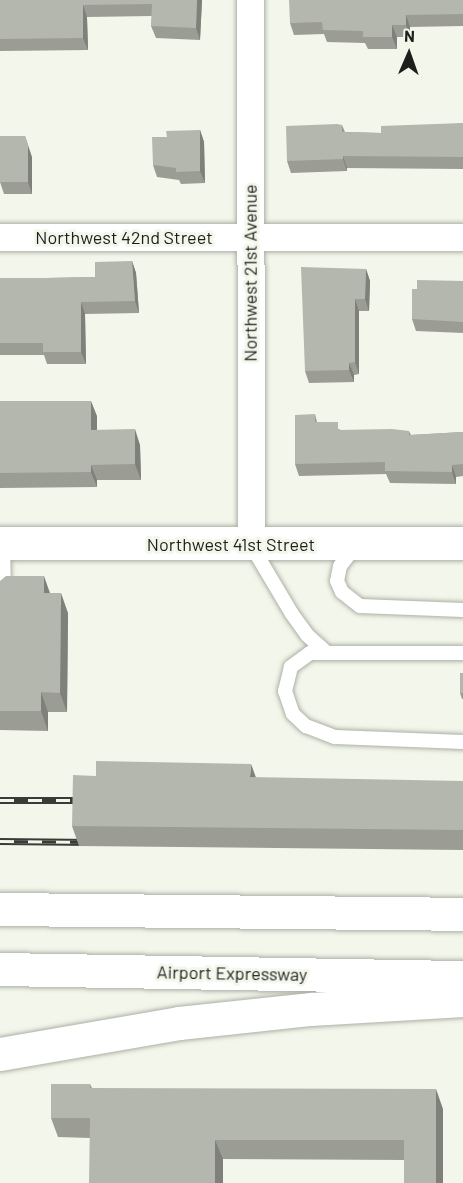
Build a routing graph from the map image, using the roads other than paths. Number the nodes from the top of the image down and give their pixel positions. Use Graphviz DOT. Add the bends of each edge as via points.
graph roads {
  1 [pos="250,0"];
  2 [pos="0,237"];
  3 [pos="250,237"];
  4 [pos="463,237"];
  5 [pos="2,543"];
  6 [pos="463,543"];
  7 [pos="357,544"];
  8 [pos="251,545"];
  9 [pos="4,595"];
  10 [pos="463,610"];
  11 [pos="325,651"];
  12 [pos="463,653"];
  13 [pos="463,742"];
  14 [pos="0,909"];
  15 [pos="463,914"];
  16 [pos="0,969"];
  17 [pos="463,977"];
  18 [pos="463,1000"];
  19 [pos="0,1054"];
  1 -- 3 [label="street, Northwest 21st Avenue"];
  2 -- 3 [label="street, Northwest 42nd Street"];
  3 -- 4 [label="street, Northwest 42nd Street"];
  3 -- 8 [label="street, Northwest 21st Avenue"];
  5 -- 8 [label="main road, Northwest 41st Street"];
  5 -- 9 [label="lane"];
  6 -- 7 [label="main road, Northwest 41st Street"];
  7 -- 8 [label="main road, Northwest 41st Street"];
  7 -- 10 [label="lane" via="340,566 338,581 349,599 360,606"];
  8 -- 11 [label="lane" via="292,614"];
  11 -- 12 [label="lane"];
  11 -- 13 [label="lane" via="300,659 287,678 287,703 306,726 355,741"];
  14 -- 15 [label="main road"];
  16 -- 17 [label="main road, Airport Expressway"];
  18 -- 19 [label="main road" via="311,1009 179,1023"];
}
